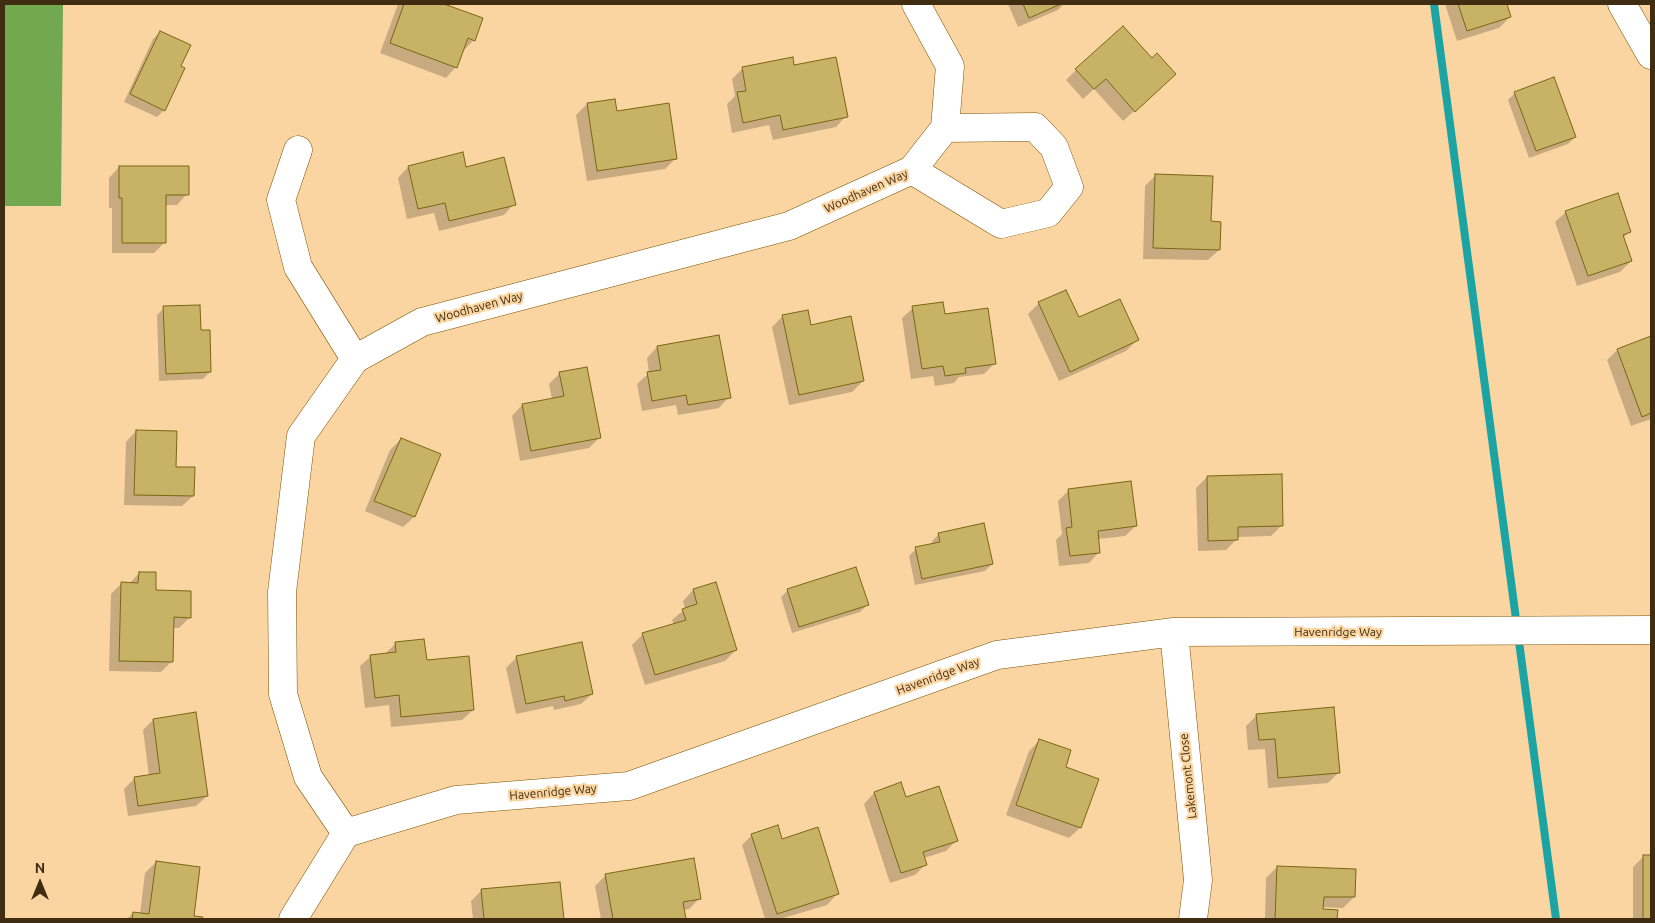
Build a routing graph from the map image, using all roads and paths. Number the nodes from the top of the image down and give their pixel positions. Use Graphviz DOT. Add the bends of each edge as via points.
graph roads {
  1 [pos="916,4"];
  2 [pos="1622,4"];
  3 [pos="1651,55"];
  4 [pos="945,128"];
  5 [pos="298,150"];
  6 [pos="912,170"];
  7 [pos="355,359"];
  8 [pos="1651,630"];
  9 [pos="1174,632"];
  10 [pos="346,833"];
  11 [pos="294,919"];
  12 [pos="1193,919"];
  1 -- 4 [label="street" via="950,66"];
  2 -- 3 [label="street"];
  4 -- 6 [label="street, Woodhaven Way"];
  4 -- 6 [label="street" via="1035,127 1054,147 1068,187 1048,213 1001,224"];
  5 -- 7 [label="street" via="281,200 298,267"];
  6 -- 7 [label="street, Woodhaven Way" via="789,226 422,322"];
  7 -- 10 [label="street, Woodhaven Way" via="302,436 282,592 283,694 308,777"];
  8 -- 9 [label="street, Havenridge Way"];
  9 -- 10 [label="street, Havenridge Way" via="997,655 629,786 456,800"];
  9 -- 12 [label="street, Lakemont Close" via="1198,880"];
  10 -- 11 [label="street"];
}
